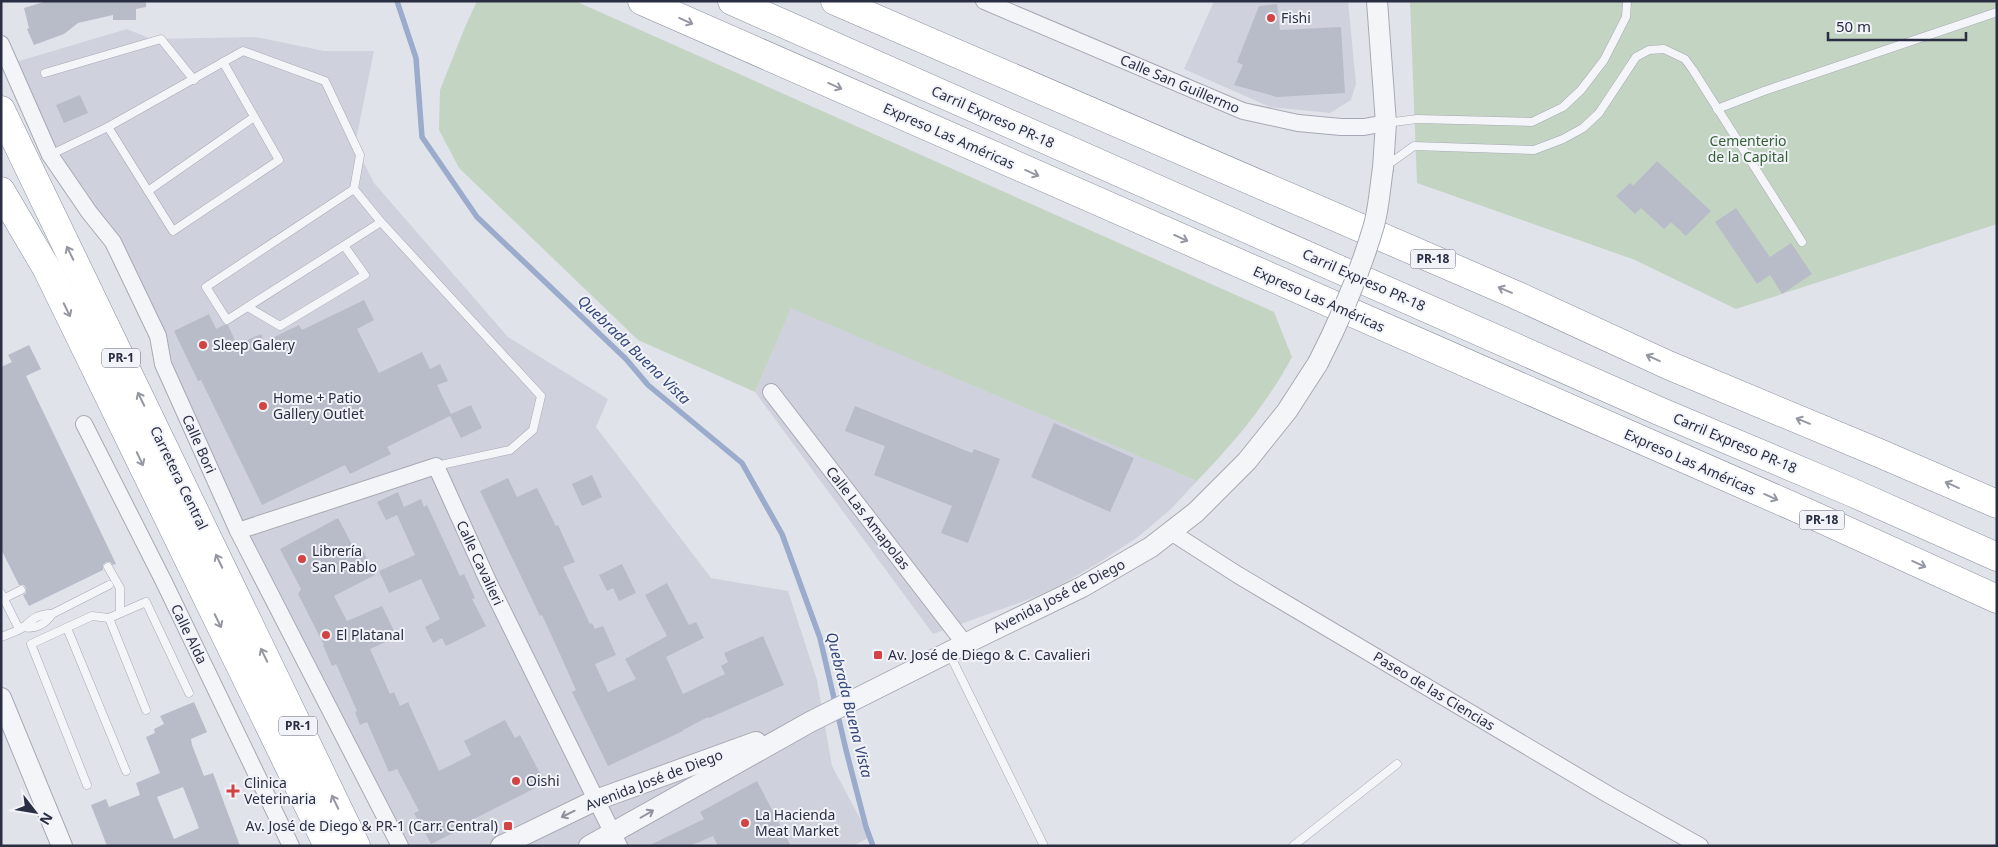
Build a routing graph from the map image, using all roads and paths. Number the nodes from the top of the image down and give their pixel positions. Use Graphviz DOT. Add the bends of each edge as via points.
graph roads {
  1 [pos="642,1"];
  2 [pos="732,1"];
  3 [pos="835,1"];
  4 [pos="984,1"];
  5 [pos="1377,1"];
  6 [pos="1627,1"];
  7 [pos="1997,12"];
  8 [pos="1,44"];
  9 [pos="222,62"];
  10 [pos="45,72"];
  11 [pos="194,80"];
  12 [pos="1,110"];
  13 [pos="1716,110"];
  14 [pos="254,117"];
  15 [pos="1386,123"];
  16 [pos="108,127"];
  17 [pos="50,155"];
  18 [pos="1383,168"];
  19 [pos="354,189"];
  20 [pos="1,191"];
  21 [pos="148,191"];
  22 [pos="381,222"];
  23 [pos="1802,242"];
  24 [pos="345,247"];
  25 [pos="248,307"];
  26 [pos="772,392"];
  27 [pos="84,424"];
  28 [pos="436,466"];
  29 [pos="1997,504"];
  30 [pos="238,532"];
  31 [pos="1171,532"];
  32 [pos="1997,557"];
  33 [pos="108,567"];
  34 [pos="109,586"];
  35 [pos="21,590"];
  36 [pos="3,596"];
  37 [pos="1997,599"];
  38 [pos="120,613"];
  39 [pos="109,618"];
  40 [pos="21,628"];
  41 [pos="67,628"];
  42 [pos="1,636"];
  43 [pos="957,648"];
  44 [pos="189,692"];
  45 [pos="1,698"];
  46 [pos="146,710"];
  47 [pos="810,722"];
  48 [pos="1397,764"];
  49 [pos="126,771"];
  50 [pos="87,786"];
  51 [pos="596,800"];
  52 [pos="616,840"];
  53 [pos="62,846"];
  54 [pos="291,846"];
  55 [pos="328,846"];
  56 [pos="356,846"];
  57 [pos="400,846"];
  58 [pos="501,846"];
  59 [pos="589,846"];
  60 [pos="1044,846"];
  61 [pos="1293,846"];
  62 [pos="1700,846"];
  1 -- 37 [label="highway, Expreso Las Américas / PR-18, one-way"];
  2 -- 32 [label="highway, Carril Expreso PR-18"];
  29 -- 3 [label="highway, PR-18, one-way" via="1668,365 1507,291"];
  4 -- 15 [label="street, Calle San Guillermo" via="1244,111 1298,123 1341,127"];
  5 -- 15 [label="street, Avenida José de Diego"];
  6 -- 15 [label="lane" via="1626,17 1604,60 1563,107 1532,122 1417,119"];
  7 -- 13 [label="lane"];
  8 -- 17 [label="street, Calle Bori"];
  9 -- 11 [label="lane"];
  9 -- 14 [label="lane"];
  9 -- 19 [label="lane" via="243,51 325,81 360,155"];
  10 -- 11 [label="lane" via="161,39"];
  11 -- 16 [label="lane"];
  56 -- 12 [label="highway, Carretera Central / PR-1, one-way"];
  13 -- 18 [label="lane" via="1684,59 1664,49 1649,50 1636,57 1599,113 1583,128 1563,139 1534,150 1414,146"];
  13 -- 23 [label="lane"];
  14 -- 21 [label="lane"];
  14 -- 21 [label="lane" via="279,160 173,230"];
  15 -- 18 [label="street, Avenida José de Diego"];
  16 -- 17 [label="lane"];
  16 -- 21 [label="lane"];
  17 -- 30 [label="street, Calle Bori" via="113,242 158,336 163,364"];
  18 -- 31 [label="street, Avenida José de Diego, bridge" via="1374,223 1357,275 1318,363 1288,411 1247,462"];
  19 -- 22 [label="lane"];
  19 -- 25 [label="lane" via="206,287 227,320"];
  20 -- 55 [label="highway, Carretera Central / PR-1, one-way" via="47,269"];
  22 -- 24 [label="lane"];
  22 -- 28 [label="lane" via="541,396 533,430 510,450"];
  24 -- 25 [label="lane"];
  24 -- 25 [label="lane" via="365,274 280,326"];
  26 -- 43 [label="street, Calle Las Amapolas"];
  27 -- 54 [label="street, Calle Alda"];
  28 -- 30 [label="street"];
  28 -- 51 [label="street, Calle Cavalieri" via="488,581"];
  30 -- 57 [label="street, Calle Bori"];
  31 -- 43 [label="street, Avenida José de Diego" via="1082,587"];
  31 -- 62 [label="street, Paseo de las Ciencias" via="1238,575"];
  33 -- 38 [label="lane" via="120,588"];
  34 -- 40 [label="lane" via="52,614 45,613 28,621"];
  35 -- 36 [label="lane"];
  36 -- 40 [label="lane"];
  38 -- 39 [label="lane"];
  38 -- 44 [label="lane" via="146,602"];
  39 -- 41 [label="lane" via="92,616"];
  39 -- 46 [label="lane"];
  40 -- 42 [label="lane"];
  41 -- 49 [label="lane"];
  41 -- 50 [label="lane" via="32,644"];
  43 -- 47 [label="street, Avenida José de Diego"];
  43 -- 60 [label="lane"];
  45 -- 53 [label="street"];
  47 -- 51 [label="street, Avenida José de Diego"];
  52 -- 47 [label="street, Avenida José de Diego, one-way"];
  48 -- 61 [label="lane"];
  51 -- 52 [label="street, Calle Cavalieri"];
  51 -- 58 [label="street, Avenida José de Diego, one-way"];
  52 -- 59 [label="street, Avenida José de Diego"];
}
